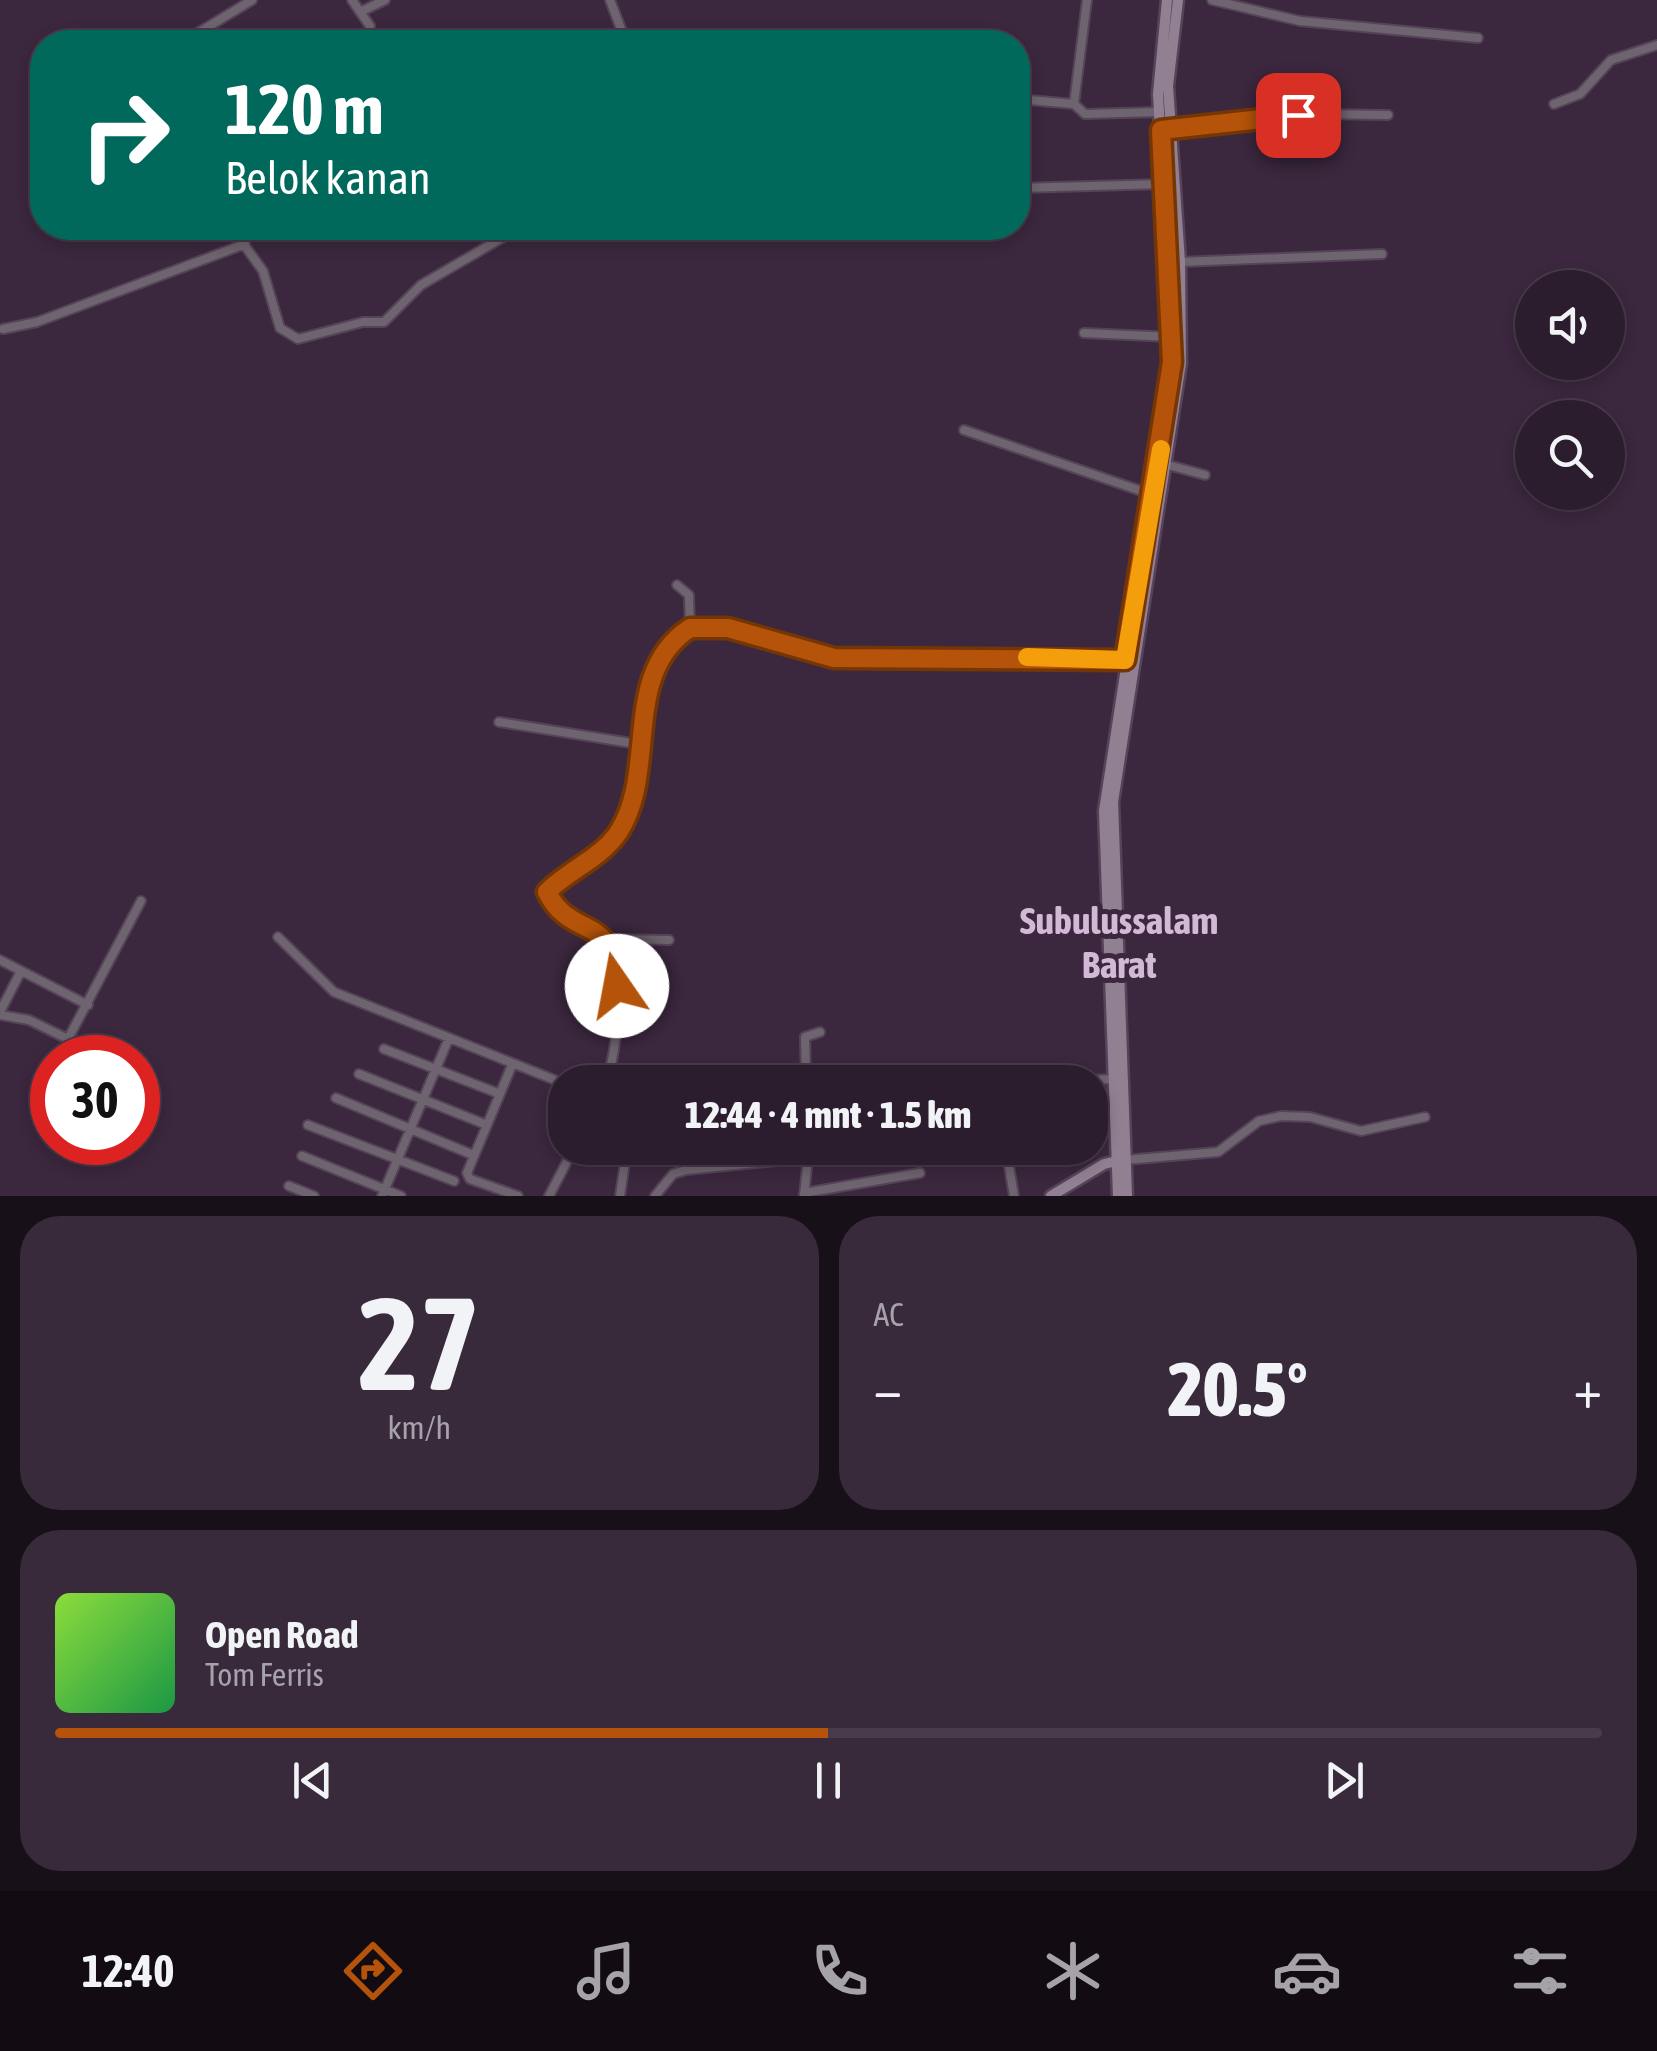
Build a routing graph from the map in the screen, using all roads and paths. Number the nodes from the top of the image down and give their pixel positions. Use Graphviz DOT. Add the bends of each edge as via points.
graph roads {
  1 [pos="252,0"];
  2 [pos="352,0"];
  3 [pos="385,0"];
  4 [pos="610,0"];
  5 [pos="1086,0"];
  6 [pos="1167,0"];
  7 [pos="1178,0"];
  8 [pos="1212,0"];
  9 [pos="360,12"];
  10 [pos="370,26"];
  11 [pos="206,28"];
  12 [pos="203,30"];
  13 [pos="621,30"];
  14 [pos="1478,38"];
  15 [pos="1657,45"];
  16 [pos="1030,100"];
  17 [pos="1074,104"];
  18 [pos="1554,104"];
  19 [pos="1159,112"];
  20 [pos="1388,115"];
  21 [pos="1166,130"];
  22 [pos="1164,184"];
  23 [pos="1030,188"];
  24 [pos="242,240"];
  25 [pos="498,240"];
  26 [pos="245,244"];
  27 [pos="1382,254"];
  28 [pos="1180,262"];
  29 [pos="1177,317"];
  30 [pos="3,330"];
  31 [pos="1084,333"];
  32 [pos="1173,337"];
  33 [pos="964,430"];
  34 [pos="1168,465"];
  35 [pos="1204,474"];
  36 [pos="1154,495"];
  37 [pos="677,585"];
  38 [pos="690,628"];
  39 [pos="1129,661"];
  40 [pos="499,722"];
  41 [pos="644,746"];
  42 [pos="1108,832"];
  43 [pos="141,901"];
  44 [pos="278,937"];
  45 [pos="607,939"];
  46 [pos="669,940"];
  47 [pos="0,960"];
  48 [pos="21,970"];
  49 [pos="88,1006"];
  50 [pos="0,1014"];
  51 [pos="820,1032"];
  52 [pos="449,1038"];
  53 [pos="384,1049"];
  54 [pos="512,1065"];
  55 [pos="609,1065"];
  56 [pos="805,1065"];
  57 [pos="434,1069"];
  58 [pos="360,1074"];
  59 [pos="548,1078"];
  60 [pos="1108,1079"];
  61 [pos="1113,1079"];
  62 [pos="500,1094"];
  63 [pos="336,1098"];
  64 [pos="422,1098"];
  65 [pos="1425,1116"];
  66 [pos="308,1124"];
  67 [pos="487,1125"];
  68 [pos="410,1128"];
  69 [pos="474,1155"];
  70 [pos="302,1156"];
  71 [pos="398,1158"];
  72 [pos="1121,1160"];
  73 [pos="565,1165"];
  74 [pos="625,1165"];
  75 [pos="736,1165"];
  76 [pos="806,1165"];
  77 [pos="1009,1165"];
  78 [pos="920,1174"];
  79 [pos="454,1180"];
  80 [pos="290,1186"];
  81 [pos="383,1193"];
  82 [pos="804,1194"];
  83 [pos="314,1196"];
  84 [pos="401,1196"];
  85 [pos="518,1196"];
  86 [pos="549,1196"];
  87 [pos="620,1196"];
  88 [pos="655,1196"];
  89 [pos="1014,1196"];
  90 [pos="1051,1196"];
  91 [pos="1118,1196"];
  92 [pos="1126,1196"];
  1 -- 11 [label="street"];
  2 -- 9 [label="street"];
  3 -- 9 [label="street"];
  4 -- 13 [label="street"];
  5 -- 17 [label="street"];
  6 -- 19 [label="main road"];
  7 -- 21 [label="main road"];
  8 -- 14 [label="street" via="1300,21"];
  9 -- 10 [label="street"];
  11 -- 12 [label="street"];
  15 -- 18 [label="street" via="1611,60 1580,94"];
  16 -- 17 [label="street"];
  17 -- 19 [label="street" via="1085,114"];
  19 -- 21 [label="main road"];
  20 -- 21 [label="street" via="1315,114"];
  21 -- 22 [label="main road"];
  21 -- 28 [label="main road"];
  22 -- 23 [label="street"];
  22 -- 29 [label="main road"];
  24 -- 26 [label="street"];
  25 -- 26 [label="street" via="421,285 384,322 304,338 280,328 263,272"];
  26 -- 30 [label="street"];
  27 -- 28 [label="street"];
  28 -- 29 [label="main road"];
  29 -- 32 [label="main road"];
  29 -- 34 [label="main road"];
  31 -- 32 [label="street"];
  32 -- 36 [label="main road"];
  33 -- 36 [label="street"];
  34 -- 35 [label="street"];
  34 -- 39 [label="main road"];
  36 -- 39 [label="main road"];
  37 -- 38 [label="street" via="690,595"];
  38 -- 39 [label="street" via="728,628 834,658"];
  38 -- 41 [label="street" via="670,646 648,688"];
  39 -- 42 [label="main road"];
  40 -- 41 [label="street"];
  41 -- 45 [label="street" via="617,834 547,892 564,913"];
  42 -- 61 [label="main road"];
  42 -- 72 [label="main road"];
  43 -- 49 [label="street"];
  44 -- 52 [label="street" via="334,992"];
  45 -- 46 [label="street"];
  45 -- 55 [label="street" via="617,966"];
  47 -- 48 [label="street"];
  48 -- 49 [label="street"];
  48 -- 50 [label="street"];
  49 -- 50 [label="street" via="65,1040 29,1020"];
  51 -- 56 [label="street" via="804,1037"];
  52 -- 54 [label="street"];
  52 -- 57 [label="street"];
  53 -- 57 [label="street"];
  54 -- 59 [label="street"];
  54 -- 62 [label="street"];
  57 -- 62 [label="street"];
  57 -- 64 [label="street"];
  58 -- 64 [label="street"];
  60 -- 61 [label="street"];
  61 -- 72 [label="main road"];
  62 -- 67 [label="street"];
  63 -- 68 [label="street"];
  64 -- 67 [label="street"];
  64 -- 68 [label="street"];
  65 -- 72 [label="street" via="1361,1130 1281,1116 1259,1122 1218,1152"];
  66 -- 71 [label="street"];
  67 -- 69 [label="street"];
  68 -- 69 [label="street"];
  68 -- 71 [label="street"];
  69 -- 85 [label="street" via="469,1178"];
  70 -- 81 [label="street"];
  71 -- 79 [label="street"];
  71 -- 81 [label="street"];
  72 -- 90 [label="main road"];
  72 -- 91 [label="main road"];
  72 -- 92 [label="main road"];
  73 -- 86 [label="street"];
  74 -- 87 [label="street"];
  75 -- 88 [label="street" via="673,1174"];
  76 -- 82 [label="street"];
  77 -- 89 [label="street"];
  78 -- 82 [label="street"];
  80 -- 83 [label="street"];
  81 -- 84 [label="street"];
}
